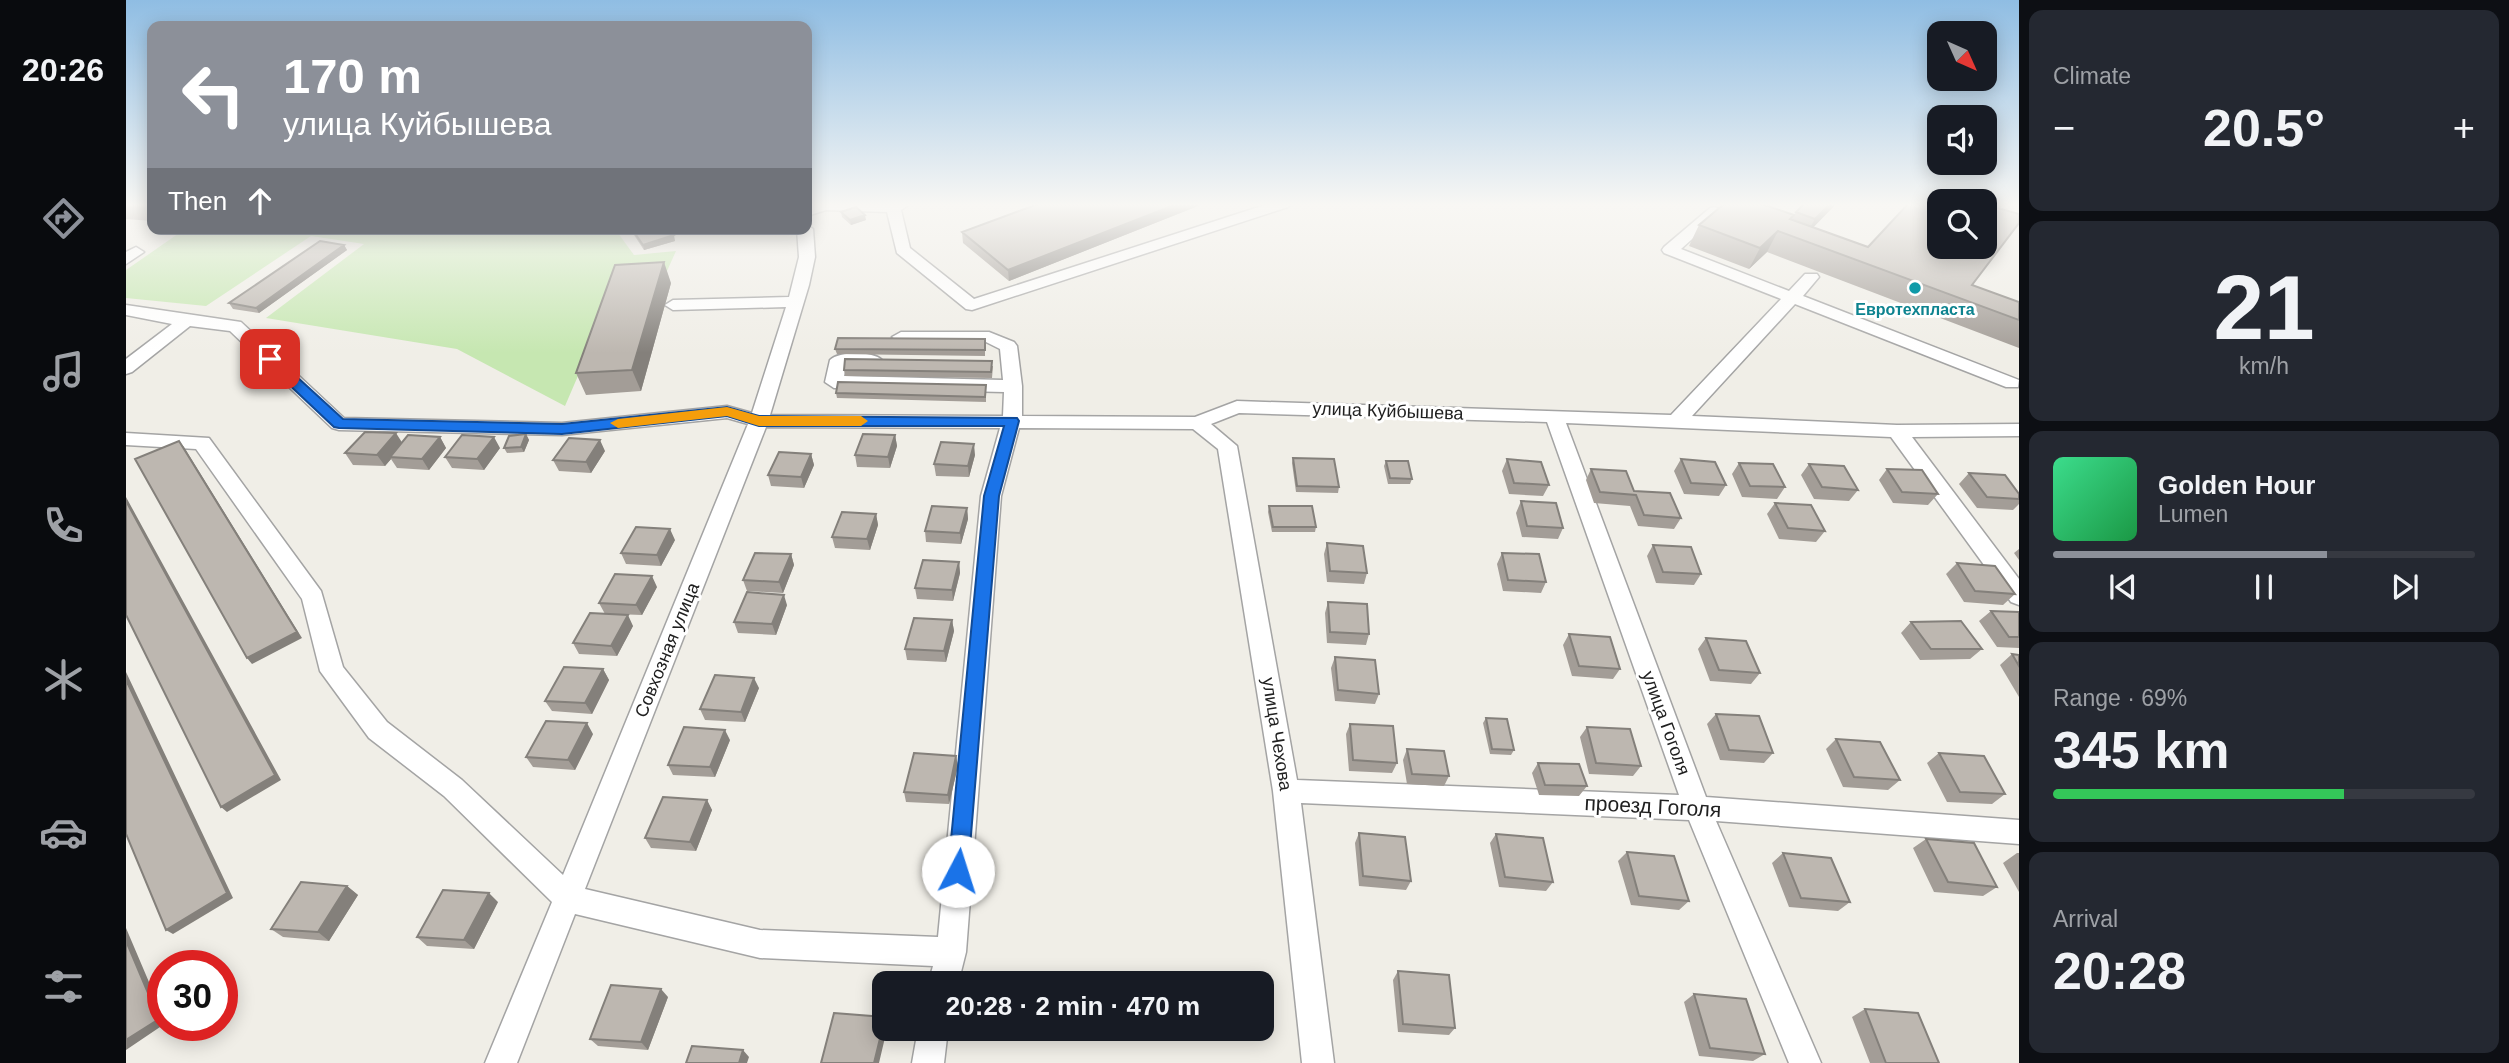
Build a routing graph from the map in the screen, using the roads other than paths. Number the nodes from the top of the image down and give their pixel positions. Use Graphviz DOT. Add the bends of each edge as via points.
graph roads {
  1 [pos="807,254"];
  2 [pos="908,254"];
  3 [pos="1130,254"];
  4 [pos="1679,254"];
  5 [pos="1811,277"];
  6 [pos="1792,297"];
  7 [pos="796,302"];
  8 [pos="674,304"];
  9 [pos="126,310"];
  10 [pos="186,321"];
  11 [pos="901,337"];
  12 [pos="891,360"];
  13 [pos="126,368"];
  14 [pos="2012,383"];
  15 [pos="1013,386"];
  16 [pos="1554,416"];
  17 [pos="759,421"];
  18 [pos="1012,421"];
  19 [pos="1675,422"];
  20 [pos="1197,423"];
  21 [pos="1897,431"];
  22 [pos="2016,432"];
  23 [pos="126,439"];
  24 [pos="2019,596"];
  25 [pos="1286,791"];
  26 [pos="1697,807"];
  27 [pos="2019,832"];
  28 [pos="567,898"];
  29 [pos="951,952"];
  30 [pos="946,971"];
  31 [pos="931,1041"];
  32 [pos="501,1063"];
  33 [pos="928,1063"];
  34 [pos="1318,1063"];
  35 [pos="1805,1063"];
  1 -- 7 [label="street, Совхозная улица"];
  2 -- 3 [label="street" via="972,305"];
  4 -- 6 [label="street"];
  5 -- 6 [label="street"];
  6 -- 14 [label="street"];
  6 -- 19 [label="street"];
  7 -- 8 [label="street"];
  7 -- 17 [label="street, Совхозная улица"];
  9 -- 10 [label="street, улица Куйбышева"];
  10 -- 13 [label="street"];
  10 -- 17 [label="street, улица Куйбышева" via="235,326 339,424 562,429 727,412"];
  11 -- 15 [label="street" via="989,337 1008,346 1003,361"];
  12 -- 15 [label="street" via="839,360 834,382"];
  15 -- 18 [label="street"];
  16 -- 19 [label="street, улица Куйбышева"];
  16 -- 20 [label="street, улица Куйбышева" via="1237,407"];
  16 -- 26 [label="street, улица Гоголя"];
  17 -- 18 [label="street, улица Куйбышева"];
  17 -- 28 [label="street, Совхозная улица"];
  18 -- 20 [label="street, улица Куйбышева"];
  18 -- 29 [label="street" via="991,496"];
  19 -- 21 [label="street, улица Куйбышева"];
  20 -- 25 [label="street, улица Чехова" via="1227,446"];
  21 -- 22 [label="street, улица Куйбышева"];
  21 -- 24 [label="street"];
  23 -- 28 [label="street" via="202,443 313,597 332,671 378,730 453,788"];
  25 -- 26 [label="street, проезд Гоголя"];
  25 -- 34 [label="street, улица Чехова"];
  26 -- 27 [label="street, проезд Гоголя"];
  26 -- 35 [label="street, улица Гоголя"];
  28 -- 29 [label="street" via="760,944"];
  28 -- 32 [label="street, Совхозная улица"];
  29 -- 30 [label="street"];
  31 -- 33 [label="street"];
}
